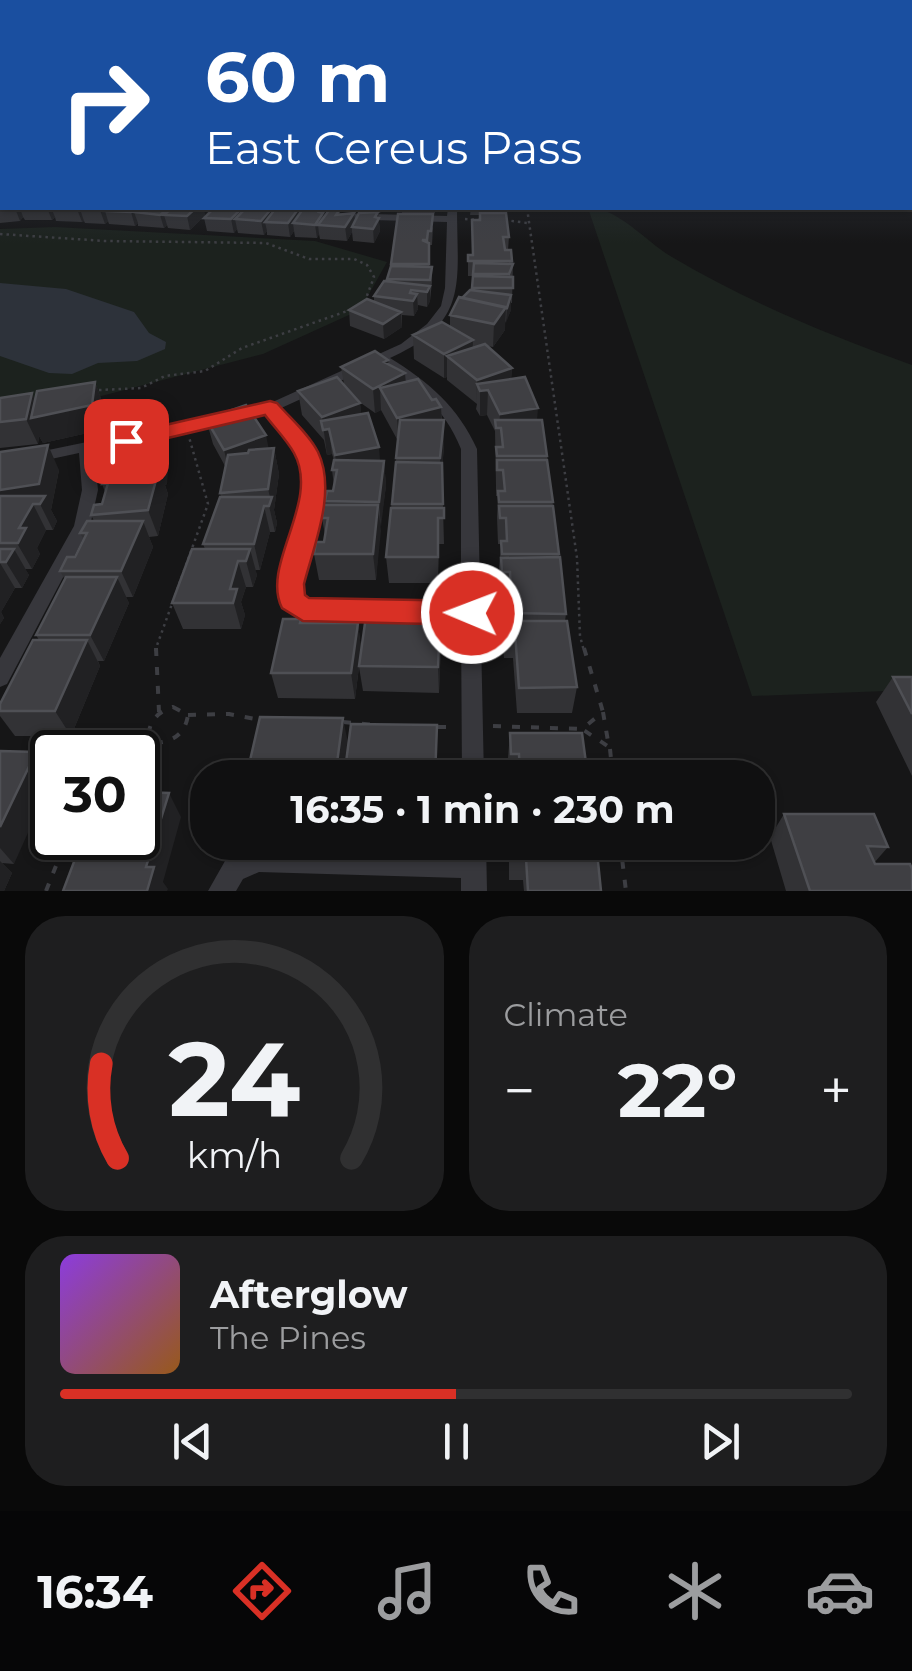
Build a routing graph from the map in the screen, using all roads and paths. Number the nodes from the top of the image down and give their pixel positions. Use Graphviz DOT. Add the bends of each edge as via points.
graph roads {
  1 [pos="527,210"];
  2 [pos="326,211"];
  3 [pos="452,213"];
  4 [pos="486,220"];
  5 [pos="500,220"];
  6 [pos="528,220"];
  7 [pos="0,234"];
  8 [pos="382,359"];
  9 [pos="96,390"];
  10 [pos="270,408"];
  11 [pos="187,428"];
  12 [pos="86,449"];
  13 [pos="0,465"];
  14 [pos="472,613"];
  15 [pos="0,678"];
  16 [pos="159,712"];
  17 [pos="604,712"];
  18 [pos="188,715"];
  19 [pos="261,720"];
  20 [pos="329,722"];
  21 [pos="389,726"];
  22 [pos="422,726"];
  23 [pos="472,726"];
  24 [pos="582,729"];
  25 [pos="149,730"];
  26 [pos="160,743"];
  27 [pos="610,747"];
  28 [pos="473,760"];
  29 [pos="611,760"];
  30 [pos="58,860"];
  31 [pos="622,860"];
  32 [pos="474,866"];
  33 [pos="228,880"];
  34 [pos="46,891"];
  35 [pos="626,891"];
  1 -- 6 [label="path"];
  2 -- 3 [label="street"];
  3 -- 4 [label="path"];
  3 -- 8 [label="street" via="447,306 431,327"];
  5 -- 6 [label="path"];
  6 -- 17 [label="path" via="577,558 580,636"];
  7 -- 9 [label="path" via="266,243 309,259 354,259 374,277 366,300 337,317 242,348 205,371 164,376 141,388"];
  8 -- 10 [label="street"];
  8 -- 14 [label="street" via="425,386 460,423 469,449"];
  10 -- 11 [label="street"];
  10 -- 14 [label="street" via="307,453 312,474 292,600 303,610"];
  11 -- 12 [label="street"];
  11 -- 16 [label="path" via="208,504 154,654"];
  12 -- 13 [label="street"];
  12 -- 15 [label="street" via="90,490 82,526"];
  14 -- 23 [label="street"];
  16 -- 18 [label="path" via="172,707"];
  16 -- 25 [label="path"];
  17 -- 24 [label="path"];
  17 -- 27 [label="path"];
  18 -- 19 [label="path"];
  18 -- 26 [label="path" via="182,734"];
  20 -- 21 [label="path"];
  22 -- 23 [label="path"];
  23 -- 24 [label="path"];
  23 -- 28 [label="street"];
  24 -- 27 [label="path"];
  27 -- 29 [label="path"];
  30 -- 34 [label="path"];
  31 -- 35 [label="path"];
  32 -- 33 [label="street" via="259,860"];
}
